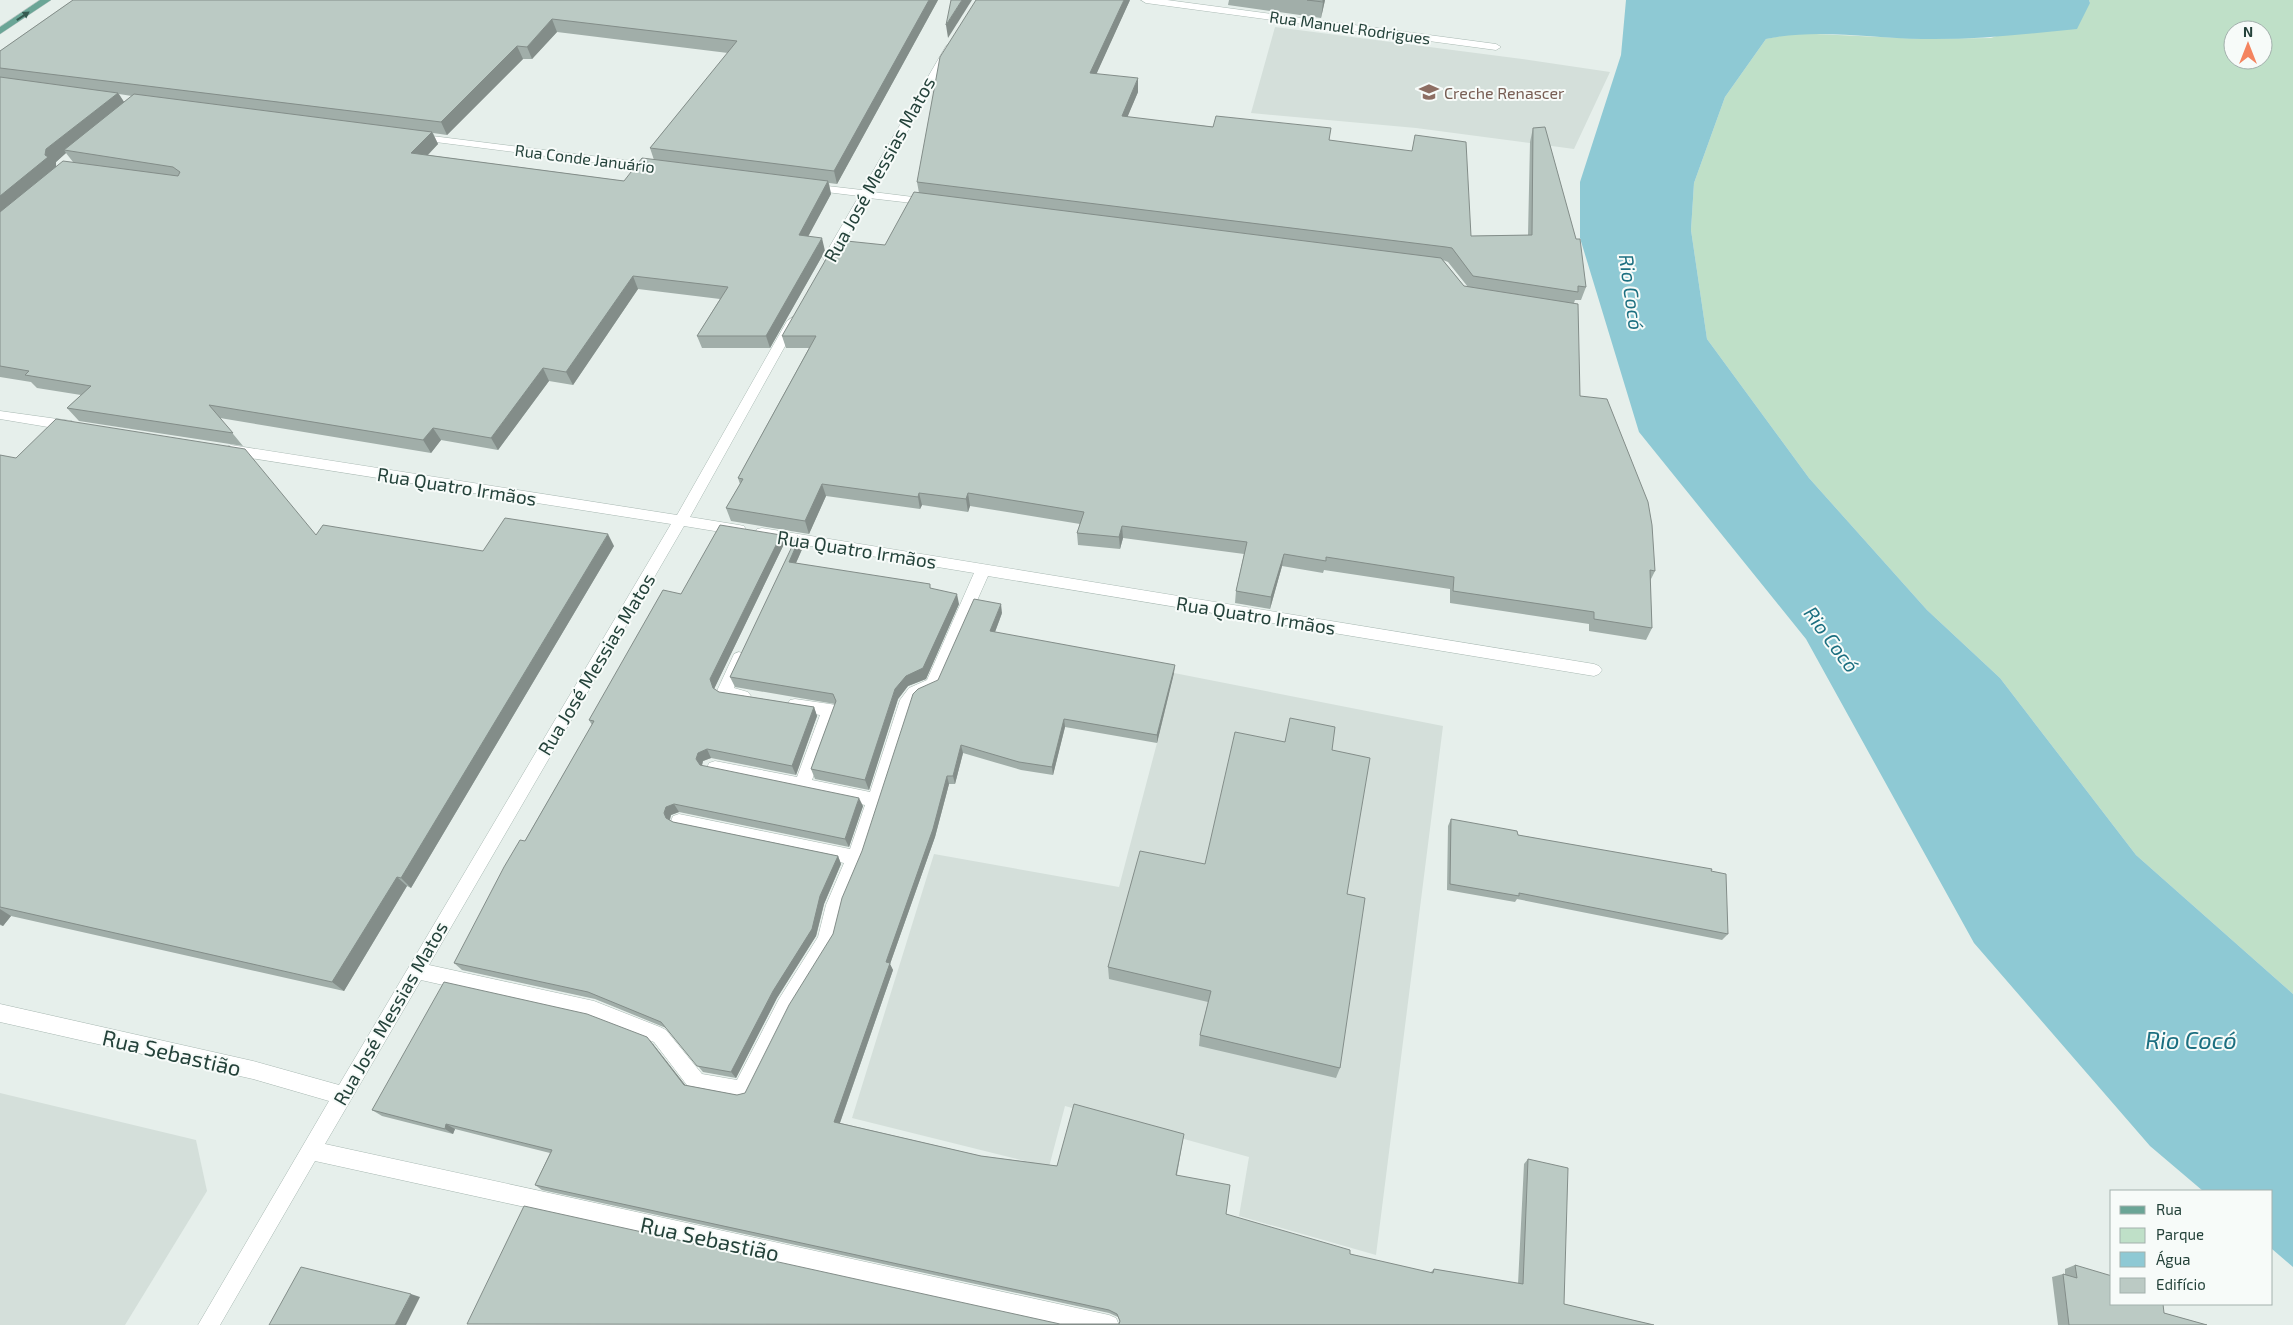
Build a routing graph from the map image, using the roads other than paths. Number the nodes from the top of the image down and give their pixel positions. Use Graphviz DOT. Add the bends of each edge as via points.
graph roads {
  1 [pos="46,0"];
  2 [pos="1146,0"];
  3 [pos="0,31"];
  4 [pos="959,32"];
  5 [pos="1496,47"];
  6 [pos="405,136"];
  7 [pos="670,169"];
  8 [pos="797,185"];
  9 [pos="865,194"];
  10 [pos="944,204"];
  11 [pos="823,268"];
  12 [pos="798,311"];
  13 [pos="0,415"];
  14 [pos="88,428"];
  15 [pos="215,448"];
  16 [pos="681,520"];
  17 [pos="796,539"];
  18 [pos="788,556"];
  19 [pos="983,570"];
  20 [pos="745,647"];
  21 [pos="1594,670"];
  22 [pos="753,698"];
  23 [pos="782,702"];
  24 [pos="711,768"];
  25 [pos="802,786"];
  26 [pos="876,800"];
  27 [pos="679,821"];
  28 [pos="855,858"];
  29 [pos="416,970"];
  30 [pos="0,1013"];
  31 [pos="342,1095"];
  32 [pos="310,1150"];
  33 [pos="208,1325"];
  34 [pos="1109,1325"];
  3 -- 1 [label="main road, one-way"];
  2 -- 5 [label="street, Rua Manuel Rodrigues"];
  4 -- 9 [label="street, Rua José Messias Matos"];
  6 -- 7 [label="street, Rua Conde Januário"];
  8 -- 9 [label="street"];
  9 -- 10 [label="street"];
  9 -- 11 [label="street, Rua José Messias Matos"];
  12 -- 16 [label="street, Rua José Messias Matos"];
  13 -- 14 [label="street"];
  15 -- 16 [label="street, Rua Quatro Irmãos"];
  16 -- 17 [label="street, Rua Quatro Irmãos"];
  16 -- 29 [label="street, Rua José Messias Matos"];
  17 -- 18 [label="street"];
  17 -- 19 [label="street, Rua Quatro Irmãos"];
  19 -- 21 [label="street, Rua Quatro Irmãos"];
  19 -- 26 [label="street" via="933,684 927,689 916,690 910,696"];
  20 -- 22 [label="street" via="724,693"];
  23 -- 25 [label="street" via="830,710"];
  24 -- 25 [label="street"];
  25 -- 26 [label="street"];
  26 -- 28 [label="street"];
  27 -- 28 [label="street"];
  28 -- 29 [label="street" via="835,905 826,940 785,1005 742,1090 697,1082 660,1036 594,1010"];
  29 -- 31 [label="street, Rua José Messias Matos"];
  30 -- 31 [label="street, Rua Sebastião" via="252,1070"];
  31 -- 32 [label="street, Rua José Messias Matos"];
  32 -- 33 [label="street, Rua José Messias Matos"];
  32 -- 34 [label="street, Rua Sebastião"];
}
